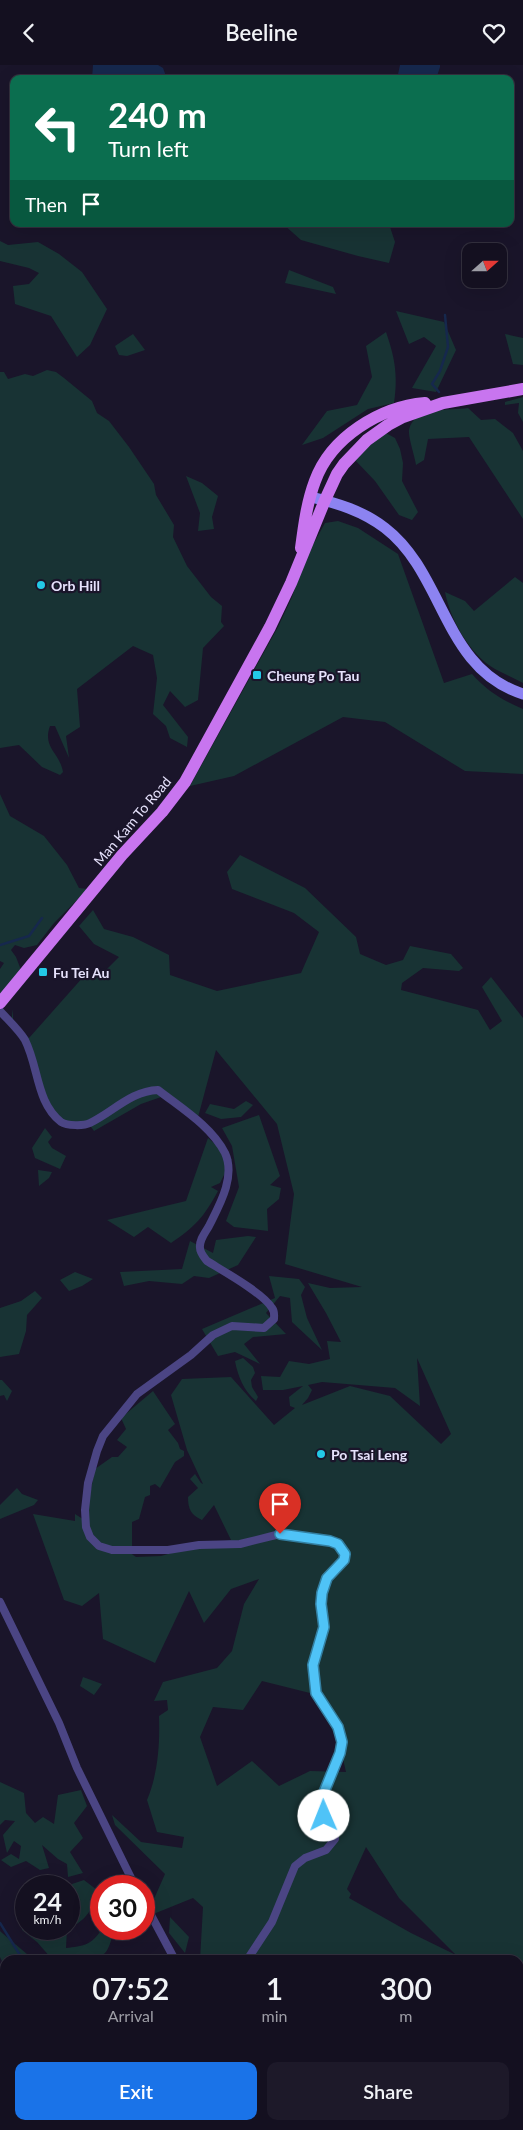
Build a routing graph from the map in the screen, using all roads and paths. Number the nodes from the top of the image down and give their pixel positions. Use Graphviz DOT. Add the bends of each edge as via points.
graph roads {
  1 [pos="523,389"];
  2 [pos="443,403"];
  3 [pos="311,497"];
  4 [pos="325,500"];
  5 [pos="299,561"];
  6 [pos="523,695"];
  7 [pos="0,1003"];
  8 [pos="0,1011"];
  9 [pos="0,1602"];
  10 [pos="130,1875"];
  11 [pos="155,1923"];
  12 [pos="172,1955"];
  13 [pos="250,1955"];
  1 -- 2 [label="main road, Man Kam To Road"];
  2 -- 3 [label="main road, Man Kam To Road" via="406,406 358,427 336,448 321,469"];
  2 -- 4 [label="main road, Man Kam To Road" via="395,421 367,440 337,473"];
  3 -- 4 [label="street"];
  3 -- 5 [label="main road, Man Kam To Road"];
  4 -- 5 [label="main road, Man Kam To Road"];
  4 -- 6 [label="street" via="375,521 403,545 426,580 460,645 476,665 501,686"];
  5 -- 7 [label="main road, Man Kam To Road" via="270,627 185,782"];
  8 -- 13 [label="street" via="24,1039 43,1100 65,1125 89,1124 131,1097 147,1090 158,1090 209,1130 224,1152 229,1171 224,1196 202,1239 201,1254 271,1305 274,1312 274,1319 264,1328 232,1326 213,1335 136,1394 103,1436 97,1451 85,1510 90,1537 99,1546 112,1550 168,1550 240,1544 280,1534 330,1541 338,1544 345,1554 344,1560 327,1578 322,1593 324,1627 313,1665 316,1693 342,1738 340,1753 320,1805 335,1830 335,1839 326,1850 295,1866 272,1922"];
  9 -- 10 [label="street"];
  11 -- 12 [label="street"];
}
